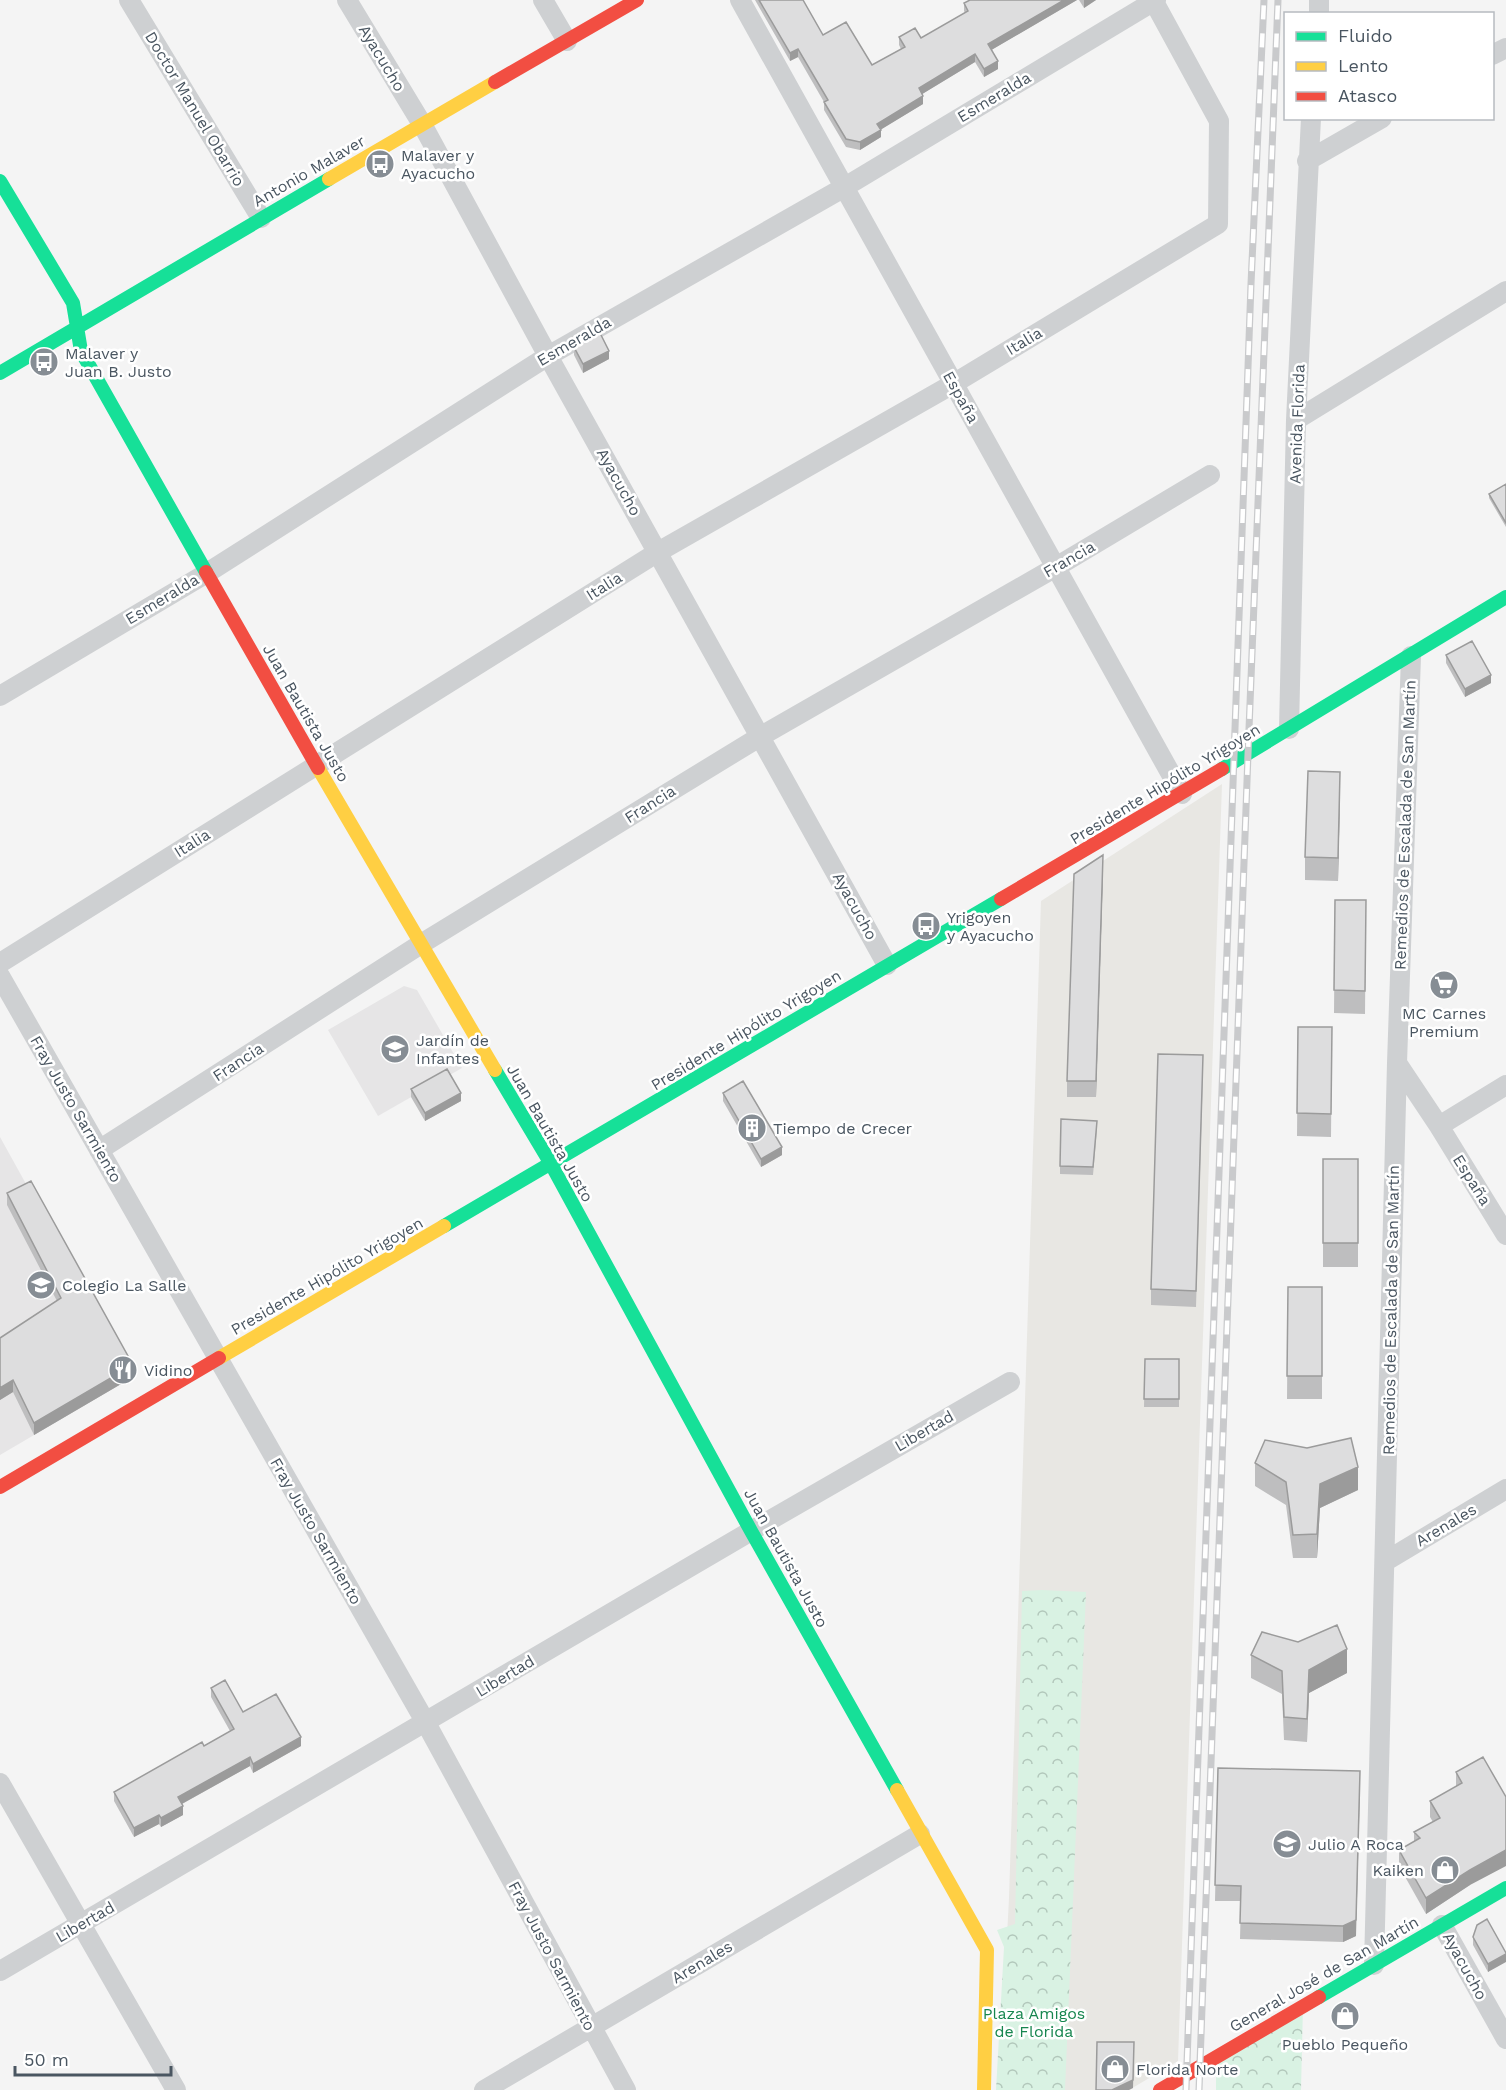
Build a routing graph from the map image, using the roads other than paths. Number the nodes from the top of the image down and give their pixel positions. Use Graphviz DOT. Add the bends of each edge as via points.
graph roads {
  1 [pos="129,0"];
  2 [pos="347,0"];
  3 [pos="543,0"];
  4 [pos="637,0"];
  5 [pos="740,0"];
  6 [pos="1154,0"];
  7 [pos="567,40"];
  8 [pos="1311,120"];
  9 [pos="1379,120"];
  10 [pos="422,124"];
  11 [pos="1307,161"];
  12 [pos="0,181"];
  13 [pos="843,188"];
  14 [pos="261,218"];
  15 [pos="1506,291"];
  16 [pos="78,326"];
  17 [pos="548,356"];
  18 [pos="0,374"];
  19 [pos="953,384"];
  20 [pos="1296,420"];
  21 [pos="1210,475"];
  22 [pos="658,552"];
  23 [pos="1056,567"];
  24 [pos="207,573"];
  25 [pos="1506,597"];
  26 [pos="1411,656"];
  27 [pos="0,696"];
  28 [pos="1288,729"];
  29 [pos="761,736"];
  30 [pos="316,765"];
  31 [pos="1182,794"];
  32 [pos="421,944"];
  33 [pos="0,963"];
  34 [pos="887,965"];
  35 [pos="0,976"];
  36 [pos="1397,1063"];
  37 [pos="1506,1085"];
  38 [pos="1438,1126"];
  39 [pos="99,1150"];
  40 [pos="551,1164"];
  41 [pos="1506,1235"];
  42 [pos="218,1359"];
  43 [pos="1010,1382"];
  44 [pos="0,1487"];
  45 [pos="1506,1489"];
  46 [pos="751,1531"];
  47 [pos="1386,1561"];
  48 [pos="426,1723"];
  49 [pos="0,1784"];
  50 [pos="920,1834"];
  51 [pos="1506,1888"];
  52 [pos="81,1924"];
  53 [pos="1442,1925"];
  54 [pos="1374,1965"];
  55 [pos="0,1971"];
  56 [pos="591,2028"];
  57 [pos="1506,2039"];
  58 [pos="176,2090"];
  59 [pos="484,2090"];
  60 [pos="626,2090"];
  61 [pos="984,2090"];
  62 [pos="1160,2090"];
  1 -- 14 [label="street, Doctor Manuel Obarrio"];
  2 -- 10 [label="street, Ayacucho"];
  3 -- 7 [label="street"];
  4 -- 7 [label="street, Antonio Malaver"];
  5 -- 13 [label="street, España"];
  6 -- 13 [label="street, Esmeralda"];
  6 -- 19 [label="street, Italia" via="1219,121 1218,224"];
  7 -- 10 [label="street, Antonio Malaver"];
  8 -- 11 [label="street, Avenida Florida"];
  9 -- 11 [label="street"];
  10 -- 14 [label="street, Antonio Malaver"];
  10 -- 17 [label="street, Ayacucho"];
  11 -- 20 [label="street, Avenida Florida"];
  12 -- 16 [label="street, Juan Bautista Justo" via="73,303"];
  13 -- 17 [label="street, Esmeralda"];
  13 -- 19 [label="street, España"];
  14 -- 16 [label="street, Antonio Malaver"];
  15 -- 20 [label="street"];
  16 -- 18 [label="street, Antonio Malaver"];
  16 -- 24 [label="street, Juan Bautista Justo" via="81,351"];
  17 -- 22 [label="street, Ayacucho"];
  17 -- 24 [label="street, Esmeralda"];
  19 -- 22 [label="street, Italia"];
  19 -- 23 [label="street, España"];
  20 -- 28 [label="street, Avenida Florida"];
  21 -- 23 [label="street, Francia"];
  22 -- 29 [label="street, Ayacucho"];
  22 -- 30 [label="street, Italia"];
  23 -- 29 [label="street, Francia"];
  23 -- 31 [label="street, España"];
  24 -- 27 [label="street, Esmeralda"];
  24 -- 30 [label="street, Juan Bautista Justo"];
  25 -- 26 [label="street, Presidente Hipólito Yrigoyen"];
  26 -- 28 [label="street, Presidente Hipólito Yrigoyen"];
  26 -- 36 [label="street, Remedios de Escalada de San Martín"];
  28 -- 31 [label="street, Presidente Hipólito Yrigoyen"];
  29 -- 32 [label="street, Francia"];
  29 -- 34 [label="street, Ayacucho"];
  30 -- 32 [label="street, Juan Bautista Justo"];
  30 -- 33 [label="street, Italia"];
  31 -- 34 [label="street, Presidente Hipólito Yrigoyen"];
  32 -- 39 [label="street, Francia"];
  32 -- 40 [label="street, Juan Bautista Justo"];
  34 -- 40 [label="street, Presidente Hipólito Yrigoyen"];
  35 -- 39 [label="street, Fray Justo Sarmiento"];
  36 -- 38 [label="street"];
  36 -- 47 [label="street, Remedios de Escalada de San Martín"];
  37 -- 38 [label="street"];
  38 -- 41 [label="street, España"];
  39 -- 42 [label="street, Fray Justo Sarmiento"];
  40 -- 42 [label="street, Presidente Hipólito Yrigoyen"];
  40 -- 46 [label="street, Juan Bautista Justo"];
  42 -- 44 [label="street, Presidente Hipólito Yrigoyen"];
  42 -- 48 [label="street, Fray Justo Sarmiento"];
  43 -- 46 [label="street, Libertad"];
  45 -- 47 [label="street, Arenales"];
  46 -- 48 [label="street, Libertad"];
  46 -- 50 [label="street, Juan Bautista Justo"];
  47 -- 54 [label="street, Remedios de Escalada de San Martín"];
  48 -- 52 [label="street, Libertad"];
  48 -- 56 [label="street, Fray Justo Sarmiento"];
  49 -- 52 [label="street"];
  50 -- 56 [label="street, Arenales"];
  50 -- 61 [label="street, Juan Bautista Justo" via="987,1950"];
  51 -- 53 [label="street, General José de San Martín"];
  52 -- 55 [label="street, Libertad"];
  52 -- 58 [label="street"];
  53 -- 54 [label="street, General José de San Martín"];
  53 -- 57 [label="street, Ayacucho"];
  54 -- 62 [label="street, General José de San Martín"];
  56 -- 59 [label="street, Arenales"];
  56 -- 60 [label="street, Fray Justo Sarmiento"];
}
